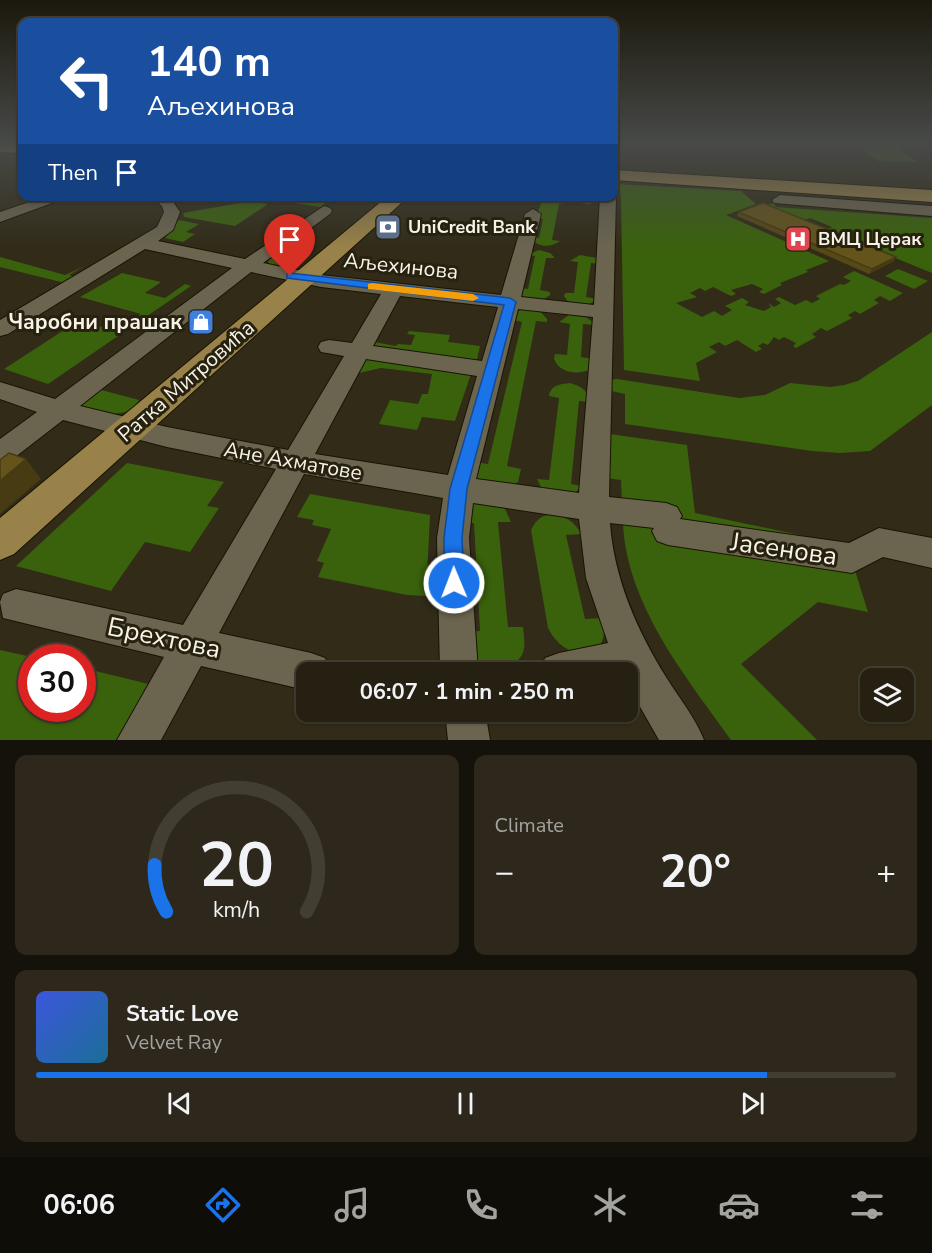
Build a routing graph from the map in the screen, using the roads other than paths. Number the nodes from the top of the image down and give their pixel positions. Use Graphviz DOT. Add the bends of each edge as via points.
graph roads {
  1 [pos="668,179"];
  2 [pos="932,196"];
  3 [pos="780,200"];
  4 [pos="46,201"];
  5 [pos="166,201"];
  6 [pos="394,201"];
  7 [pos="608,201"];
  8 [pos="932,211"];
  9 [pos="324,212"];
  10 [pos="4,213"];
  11 [pos="533,214"];
  12 [pos="146,244"];
  13 [pos="248,266"];
  14 [pos="304,278"];
  15 [pos="394,289"];
  16 [pos="510,302"];
  17 [pos="604,312"];
  18 [pos="0,329"];
  19 [pos="329,347"];
  20 [pos="360,352"];
  21 [pos="491,370"];
  22 [pos="0,390"];
  23 [pos="57,410"];
  24 [pos="129,430"];
  25 [pos="0,454"];
  26 [pos="296,462"];
  27 [pos="459,489"];
  28 [pos="592,508"];
  29 [pos="0,542"];
  30 [pos="932,553"];
  31 [pos="16,606"];
  32 [pos="193,644"];
  33 [pos="632,657"];
  34 [pos="459,662"];
  35 [pos="608,662"];
  36 [pos="296,668"];
  37 [pos="467,722"];
  38 [pos="138,740"];
  39 [pos="469,740"];
  40 [pos="683,740"];
  1 -- 2 [label="main road"];
  3 -- 8 [label="street"];
  4 -- 10 [label="street"];
  5 -- 12 [label="street" via="173,215 163,231"];
  6 -- 14 [label="main road, Ратка Митровића"];
  7 -- 17 [label="street"];
  9 -- 13 [label="street"];
  11 -- 16 [label="street"];
  12 -- 13 [label="street, Аљехинова"];
  12 -- 18 [label="street"];
  13 -- 14 [label="street, Аљехинова"];
  13 -- 23 [label="street"];
  14 -- 15 [label="street, Аљехинова"];
  14 -- 24 [label="main road, Ратка Митровића"];
  15 -- 16 [label="street, Аљехинова"];
  15 -- 20 [label="street"];
  16 -- 17 [label="street, Аљехинова"];
  16 -- 21 [label="street"];
  17 -- 28 [label="street"];
  19 -- 20 [label="street"];
  20 -- 21 [label="street"];
  20 -- 26 [label="street"];
  21 -- 27 [label="street"];
  22 -- 23 [label="street, Ане Ахматове"];
  23 -- 24 [label="street, Ане Ахматове"];
  23 -- 25 [label="street"];
  24 -- 26 [label="street, Ане Ахматове"];
  24 -- 29 [label="main road, Ратка Митровића"];
  26 -- 27 [label="street, Ане Ахматове"];
  26 -- 32 [label="street"];
  27 -- 28 [label="street, Ане Ахматове"];
  27 -- 34 [label="street" via="453,538"];
  28 -- 30 [label="street, Јасенова" via="852,558 879,542"];
  28 -- 33 [label="street" via="602,576"];
  31 -- 32 [label="street, Брехтова"];
  32 -- 36 [label="street, Брехтова"];
  32 -- 38 [label="street"];
  33 -- 35 [label="street"];
  33 -- 40 [label="street"];
  37 -- 39 [label="street"];
}
